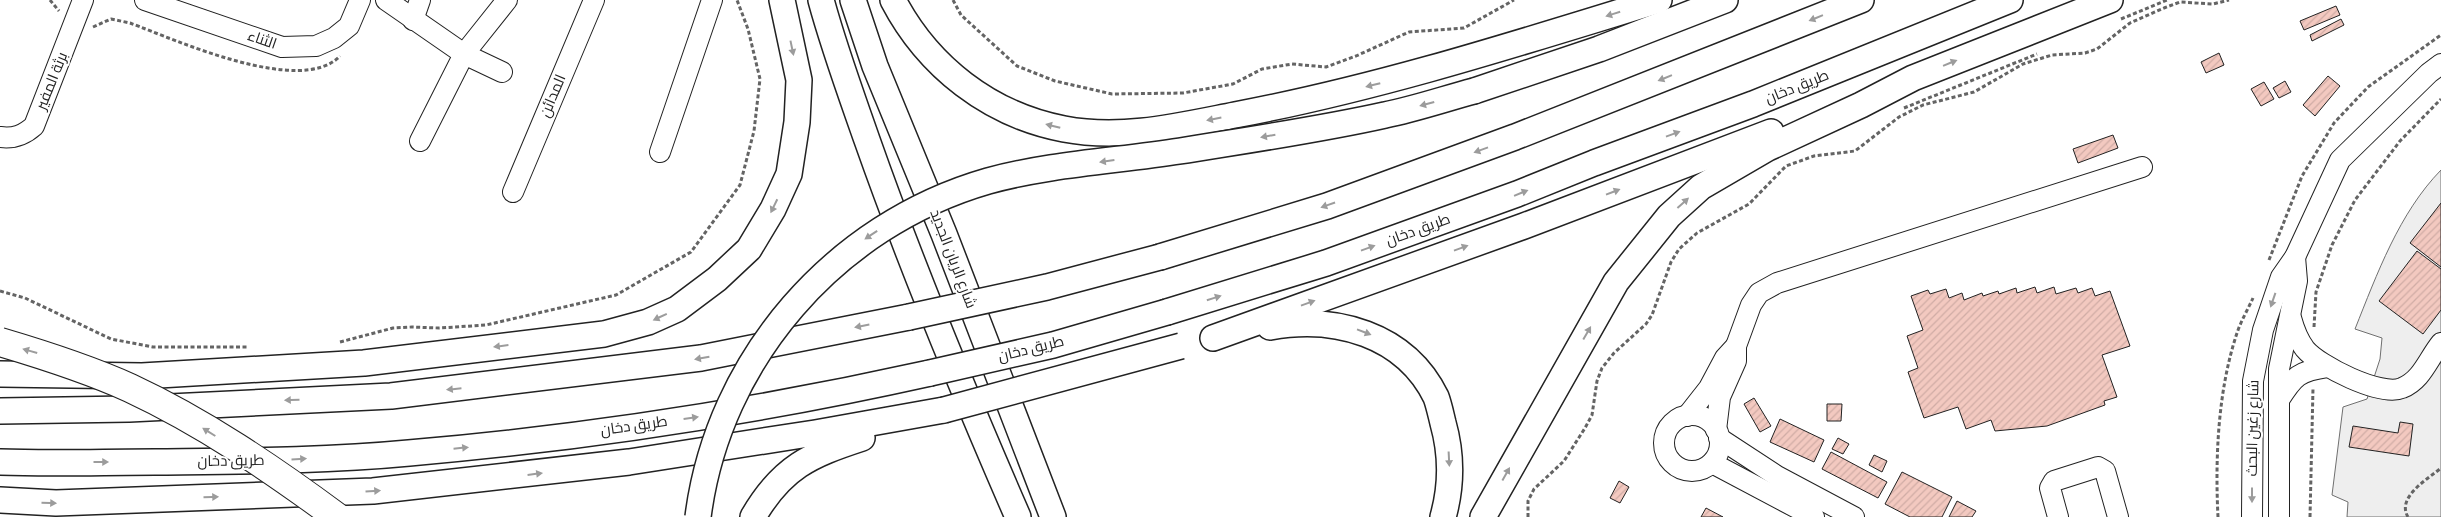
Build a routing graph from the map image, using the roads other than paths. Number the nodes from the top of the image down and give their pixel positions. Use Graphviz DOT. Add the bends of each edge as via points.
graph roads {
  1 [pos="83,0"];
  2 [pos="145,0"];
  3 [pos="360,0"];
  4 [pos="386,0"];
  5 [pos="420,0"];
  6 [pos="507,0"];
  7 [pos="594,0"];
  8 [pos="712,0"];
  9 [pos="782,0"];
  10 [pos="821,0"];
  11 [pos="853,0"];
  12 [pos="893,0"];
  13 [pos="1659,0"];
  14 [pos="1725,0"];
  15 [pos="1861,0"];
  16 [pos="2010,0"];
  17 [pos="2111,11"];
  18 [pos="413,20"];
  19 [pos="464,54"];
  20 [pos="2441,64"];
  21 [pos="502,72"];
  22 [pos="1913,78"];
  23 [pos="0,136"];
  24 [pos="420,141"];
  25 [pos="660,152"];
  26 [pos="2142,167"];
  27 [pos="514,192"];
  28 [pos="2295,257"];
  29 [pos="2291,318"];
  30 [pos="1213,338"];
  31 [pos="0,342"];
  32 [pos="2441,343"];
  33 [pos="1736,346"];
  34 [pos="2319,364"];
  35 [pos="0,374"];
  36 [pos="962,389"];
  37 [pos="2279,400"];
  38 [pos="1008,404"];
  39 [pos="0,411"];
  40 [pos="939,411"];
  41 [pos="1687,416"];
  42 [pos="1718,434"];
  43 [pos="0,462"];
  44 [pos="1712,463"];
  45 [pos="0,500"];
  46 [pos="337,517"];
  47 [pos="698,517"];
  48 [pos="753,517"];
  49 [pos="999,517"];
  50 [pos="1018,517"];
  51 [pos="1053,517"];
  52 [pos="1068,517"];
  53 [pos="1443,517"];
  54 [pos="1482,517"];
  55 [pos="1814,517"];
  56 [pos="1854,517"];
  57 [pos="2058,517"];
  58 [pos="2118,517"];
  59 [pos="2252,517"];
  60 [pos="2279,517"];
  1 -- 23 [label="street, برثة المفير" via="34,126 26,134 16,137"];
  2 -- 3 [label="street, الثناء" via="282,47 316,46 334,38 349,26"];
  4 -- 18 [label="street"];
  5 -- 18 [label="street"];
  6 -- 19 [label="street"];
  7 -- 27 [label="street, المدائن"];
  8 -- 25 [label="street"];
  9 -- 35 [label="main road, one-way" via="799,80 797,122 788,174 773,209 749,249 717,279 677,309 648,322 604,334 364,363 142,376"];
  10 -- 36 [label="main road" via="832,42 890,204"];
  11 -- 38 [label="main road, شارع الريان الجديد" via="875,66 944,234"];
  13 -- 12 [label="main road, one-way" via="1373,85 1155,130 1109,133 1065,129 1030,120 990,103 942,67 909,28"];
  14 -- 47 [label="main road, one-way, bridge" via="1599,49 1474,91 1386,115 1178,152 1039,170 989,181 918,208 851,249 801,296 779,322 752,363 722,420 707,468"];
  15 -- 39 [label="main road, one-way, bridge" via="1515,137 1327,206 1160,257 1047,287 701,358 391,396 129,409"];
  43 -- 16 [label="main road, طريق دخان, one-way, bridge" via="268,461 408,453 553,438 837,394 1052,345 1326,263 1762,101"];
  22 -- 17 [label="main road, one-way"];
  18 -- 19 [label="street"];
  19 -- 21 [label="street"];
  19 -- 24 [label="street"];
  20 -- 28 [label="street, شارع زغين البحث" via="2340,160"];
  30 -- 22 [label="main road, one-way" via="1524,226"];
  54 -- 22 [label="main road, one-way" via="1616,282 1669,216 1702,187 1731,168"];
  26 -- 33 [label="street" via="1777,283 1759,292"];
  28 -- 29 [label="street, شارع زغين البحث" via="2297,281"];
  28 -- 59 [label="street, شارع زغين البحث, one-way" via="2281,277 2263,330 2253,382"];
  29 -- 34 [label="street" via="2300,341"];
  29 -- 37 [label="street, شارع زغين البحث" via="2279,369"];
  30 -- 40 [label="main road, bridge"];
  30 -- 53 [label="main road, one-way" via="1275,326 1329,324 1364,332 1407,359 1424,376 1436,399 1448,440 1448,499"];
  46 -- 31 [label="highway, one-way, bridge" via="231,445 130,388 54,358"];
  32 -- 34 [label="street" via="2414,382 2400,390 2363,382"];
  33 -- 41 [label="street"];
  33 -- 42 [label="street" via="1736,361 1720,397"];
  34 -- 37 [label="street" via="2300,374"];
  36 -- 49 [label="main road"];
  36 -- 50 [label="main road"];
  37 -- 60 [label="street, شارع زغين البحث"];
  38 -- 51 [label="main road, شارع الريان الجديد"];
  38 -- 52 [label="main road"];
  45 -- 40 [label="main road, one-way" via="56,503 372,492 629,462"];
  40 -- 48 [label="main road" via="799,463 773,488"];
  41 -- 42 [label="street" via="1704,418"];
  41 -- 44 [label="street" via="1672,424 1667,431 1664,440 1667,456 1688,471 1697,471"];
  42 -- 44 [label="street" via="1717,455"];
  42 -- 56 [label="street" via="1777,476"];
  44 -- 55 [label="street"];
  57 -- 58 [label="street" via="2050,488 2054,481 2098,467 2105,471"];
}
